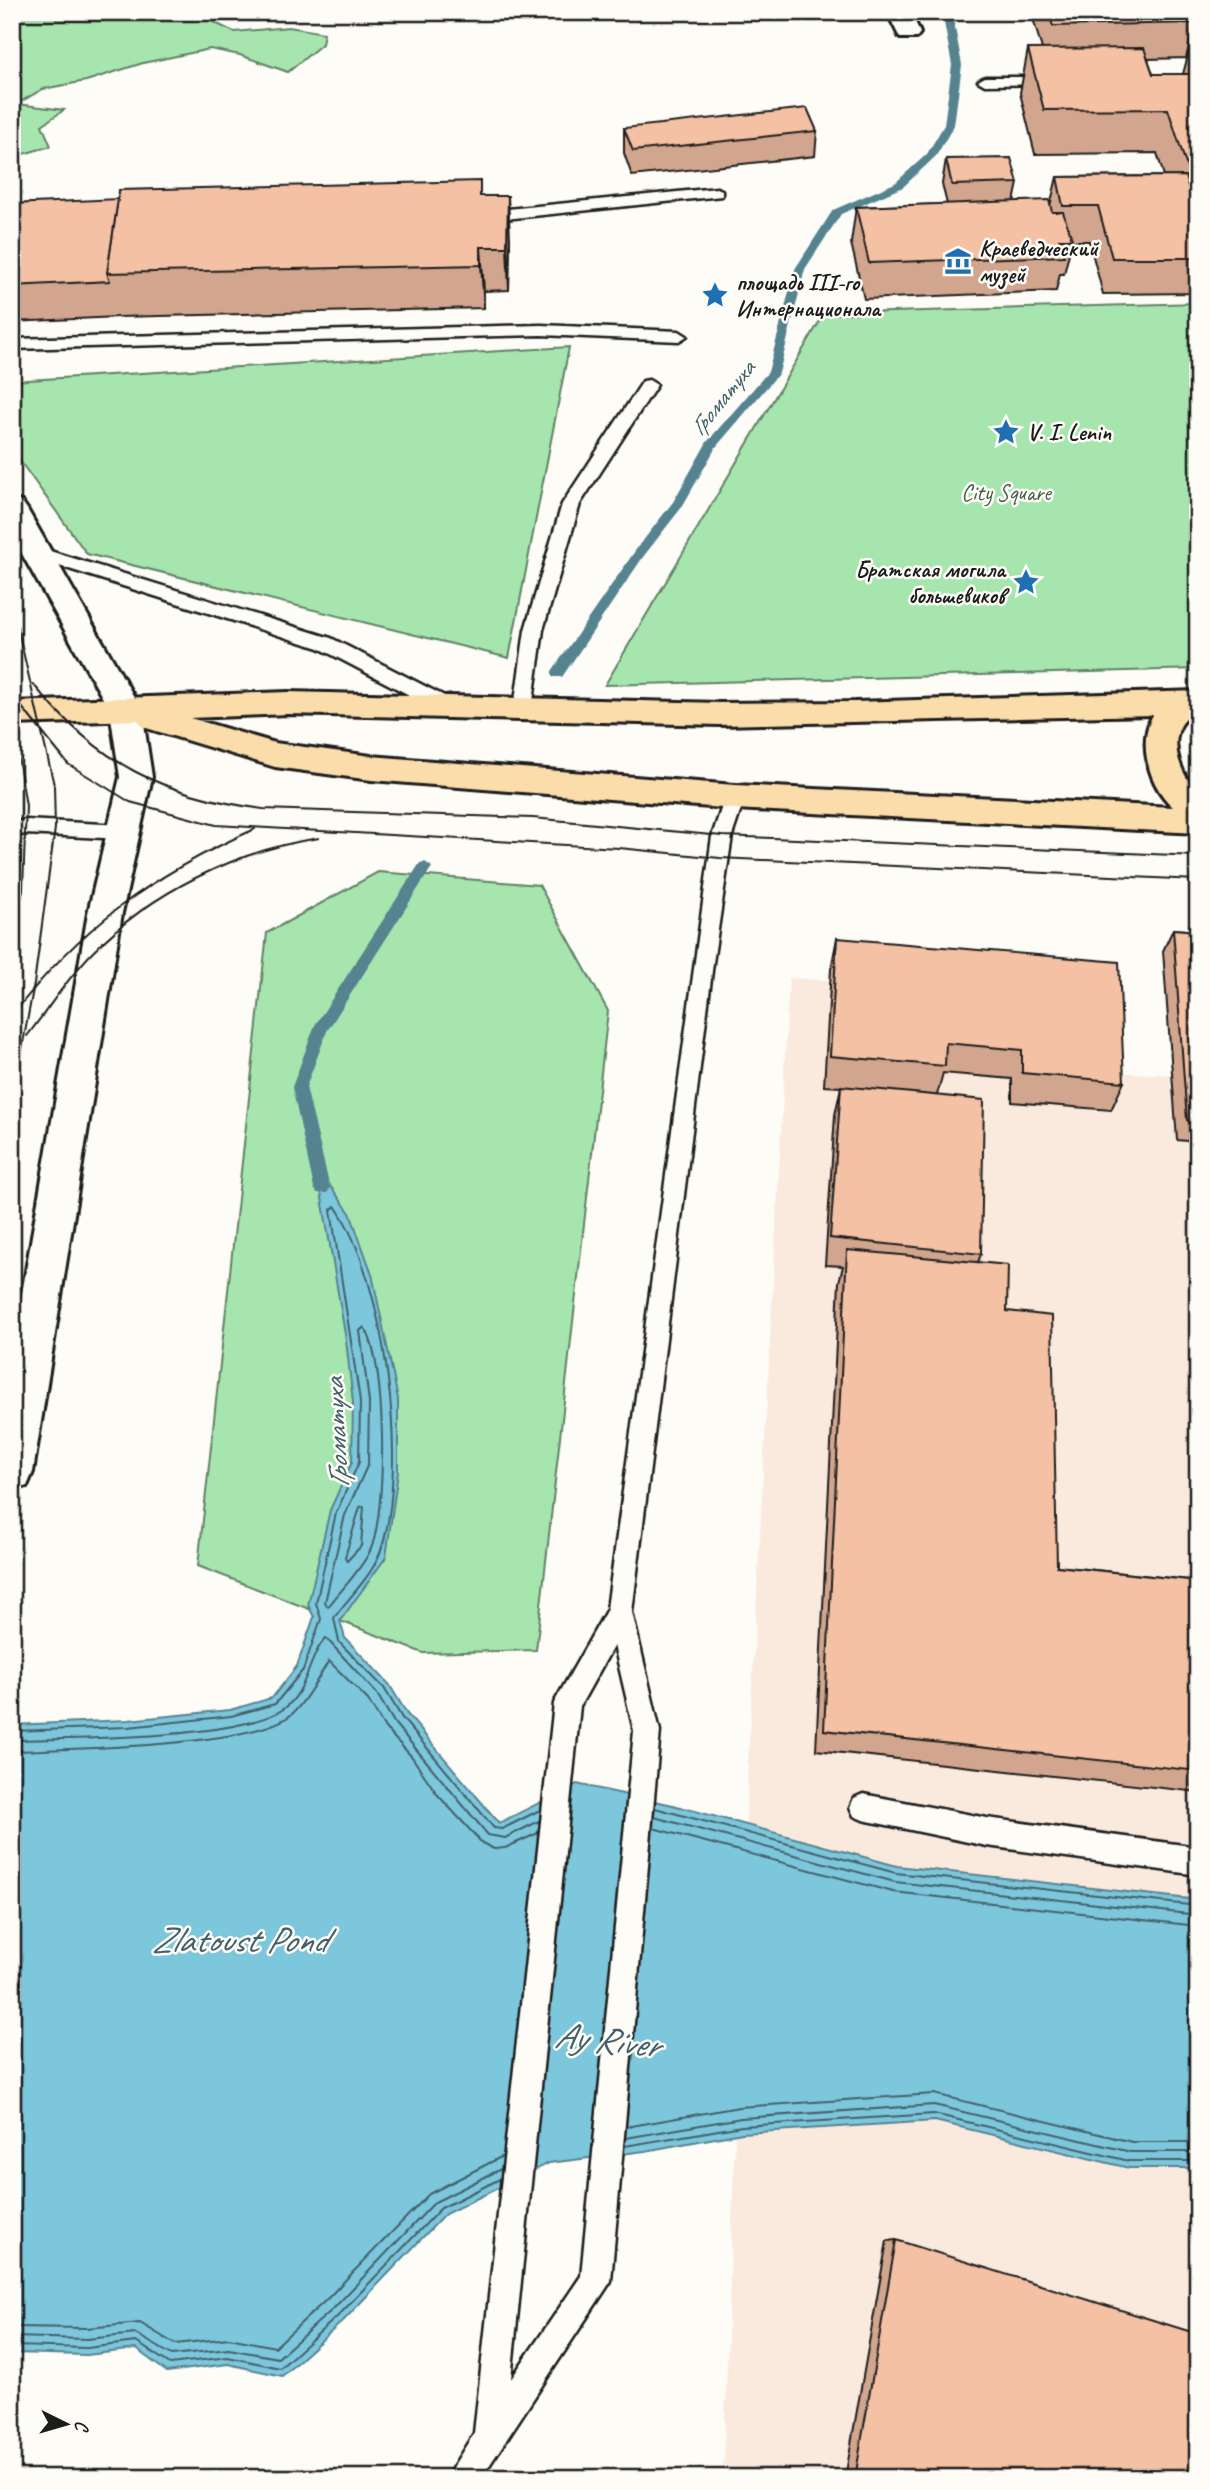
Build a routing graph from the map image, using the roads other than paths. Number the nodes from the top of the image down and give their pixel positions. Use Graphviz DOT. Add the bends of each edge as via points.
graph roads {
  1 [pos="1156,12"];
  2 [pos="1198,61"];
  3 [pos="985,81"];
  4 [pos="1065,81"];
  5 [pos="717,193"];
  6 [pos="466,218"];
  7 [pos="679,336"];
  8 [pos="12,344"];
  9 [pos="649,385"];
  10 [pos="12,509"];
  11 [pos="37,553"];
  12 [pos="1190,703"];
  13 [pos="445,705"];
  14 [pos="523,708"];
  15 [pos="125,711"];
  16 [pos="12,713"];
  17 [pos="735,797"];
  18 [pos="1198,810"];
  19 [pos="1198,821"];
  20 [pos="12,830"];
  21 [pos="123,832"];
  22 [pos="12,1472"];
  23 [pos="619,1612"];
  24 [pos="863,1807"];
  25 [pos="1198,1861"];
  26 [pos="488,2437"];
  27 [pos="462,2478"];
  1 -- 2 [label="lane" via="1159,21 1184,32"];
  3 -- 4 [label="lane"];
  5 -- 6 [label="lane"];
  7 -- 8 [label="lane" via="541,330"];
  9 -- 14 [label="lane" via="571,504 534,630"];
  10 -- 11 [label="main road"];
  11 -- 13 [label="lane" via="325,643"];
  11 -- 15 [label="main road"];
  12 -- 14 [label="main road" via="855,713"];
  12 -- 18 [label="main road" via="1165,722 1161,740 1164,765 1177,793"];
  13 -- 14 [label="main road"];
  13 -- 15 [label="main road" via="288,703"];
  15 -- 16 [label="main road"];
  15 -- 17 [label="main road" via="275,755"];
  15 -- 21 [label="main road" via="136,777"];
  17 -- 19 [label="main road"];
  17 -- 23 [label="lane" via="722,836 703,963"];
  20 -- 21 [label="lane"];
  21 -- 22 [label="main road" via="104,913"];
  23 -- 26 [label="lane" via="567,1703"];
  23 -- 26 [label="lane" via="647,1731 596,2281"];
  24 -- 25 [label="lane" via="988,1832"];
  26 -- 27 [label="lane"];
}
